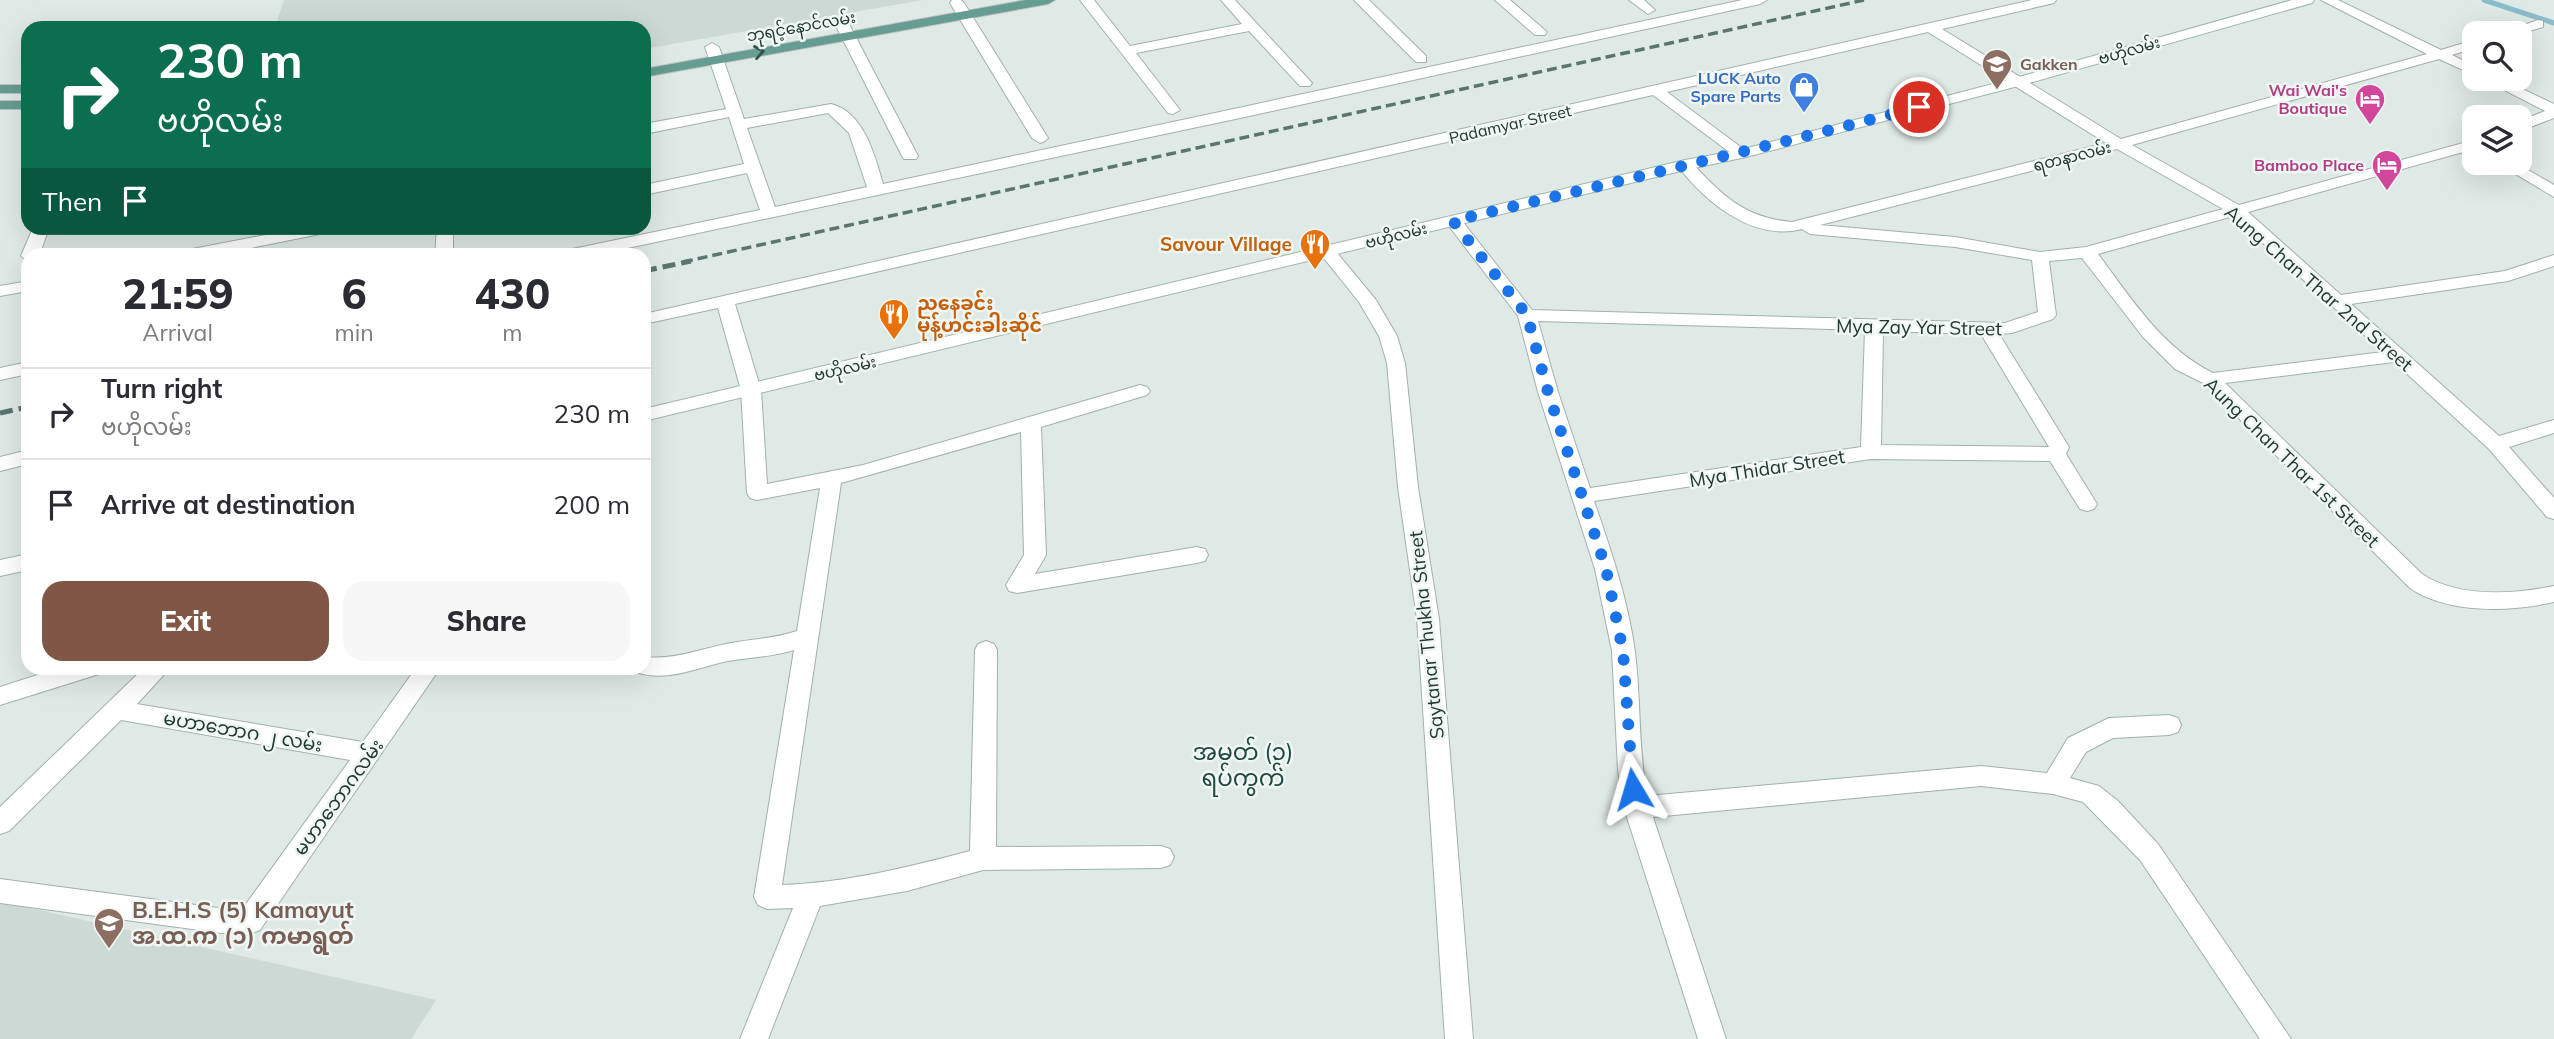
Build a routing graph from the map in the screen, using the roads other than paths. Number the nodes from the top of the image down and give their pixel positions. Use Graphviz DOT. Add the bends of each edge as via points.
graph roads {
  1 [pos="974,0"];
  2 [pos="1048,0"];
  3 [pos="1087,0"];
  4 [pos="1228,0"];
  5 [pos="1361,0"];
  6 [pos="1502,0"];
  7 [pos="1636,0"];
  8 [pos="1760,0"];
  9 [pos="2049,0"];
  10 [pos="2307,0"];
  11 [pos="2328,0"];
  12 [pos="961,9"];
  13 [pos="1648,10"];
  14 [pos="2538,24"];
  15 [pos="1251,26"];
  16 [pos="2532,26"];
  17 [pos="1931,28"];
  18 [pos="845,30"];
  19 [pos="1540,32"];
  20 [pos="2462,48"];
  21 [pos="1126,51"];
  22 [pos="714,53"];
  23 [pos="2441,54"];
  24 [pos="651,58"];
  25 [pos="1421,59"];
  26 [pos="2462,65"];
  27 [pos="651,71"];
  28 [pos="2017,82"];
  29 [pos="1305,83"];
  30 [pos="0,89"];
  31 [pos="21,89"];
  32 [pos="1657,91"];
  33 [pos="2513,91"];
  34 [pos="0,105"];
  35 [pos="21,105"];
  36 [pos="1173,110"];
  37 [pos="2554,112"];
  38 [pos="736,119"];
  39 [pos="2532,122"];
  40 [pos="651,128"];
  41 [pos="1040,138"];
  42 [pos="2119,144"];
  43 [pos="2462,148"];
  44 [pos="1741,154"];
  45 [pos="909,156"];
  46 [pos="1685,164"];
  47 [pos="753,167"];
  48 [pos="2525,175"];
  49 [pos="651,189"];
  50 [pos="876,190"];
  51 [pos="2554,192"];
  52 [pos="2235,209"];
  53 [pos="769,213"];
  54 [pos="1453,221"];
  55 [pos="1791,227"];
  56 [pos="281,235"];
  57 [pos="220,248"];
  58 [pos="601,248"];
  59 [pos="2087,252"];
  60 [pos="1327,253"];
  61 [pos="2040,257"];
  62 [pos="2554,260"];
  63 [pos="21,287"];
  64 [pos="0,291"];
  65 [pos="725,301"];
  66 [pos="2336,301"];
  67 [pos="1527,315"];
  68 [pos="651,317"];
  69 [pos="1874,327"];
  70 [pos="1987,331"];
  71 [pos="2397,356"];
  72 [pos="21,370"];
  73 [pos="0,374"];
  74 [pos="2210,379"];
  75 [pos="751,390"];
  76 [pos="1140,391"];
  77 [pos="651,413"];
  78 [pos="1031,424"];
  79 [pos="2554,426"];
  80 [pos="2496,444"];
  81 [pos="1871,452"];
  82 [pos="2056,454"];
  83 [pos="21,459"];
  84 [pos="0,464"];
  85 [pos="832,478"];
  86 [pos="1582,496"];
  87 [pos="2087,504"];
  88 [pos="2554,512"];
  89 [pos="1197,555"];
  90 [pos="21,564"];
  91 [pos="0,568"];
  92 [pos="2554,594"];
  93 [pos="808,636"];
  94 [pos="986,649"];
  95 [pos="651,667"];
  96 [pos="68,675"];
  97 [pos="152,675"];
  98 [pos="424,675"];
  99 [pos="0,696"];
  100 [pos="117,710"];
  101 [pos="2169,725"];
  102 [pos="370,752"];
  103 [pos="2053,784"];
  104 [pos="1637,808"];
  105 [pos="0,823"];
  106 [pos="1161,857"];
  107 [pos="983,859"];
  108 [pos="0,891"];
  109 [pos="811,896"];
  110 [pos="754,1039"];
  111 [pos="1460,1039"];
  112 [pos="1712,1039"];
  113 [pos="2277,1039"];
  1 -- 12 [label="main road, ဘုရင့်နောင်လမ်း"];
  2 -- 12 [label="main road, ဘုရင့်နောင်လမ်း"];
  3 -- 21 [label="street"];
  4 -- 15 [label="street"];
  5 -- 25 [label="street"];
  6 -- 19 [label="street"];
  7 -- 13 [label="street"];
  8 -- 50 [label="street"];
  9 -- 17 [label="street, Padamyar Street"];
  10 -- 28 [label="street, ဗဟိုလမ်း"];
  11 -- 23 [label="street"];
  12 -- 18 [label="main road, ဘုရင့်နောင်လမ်း"];
  12 -- 41 [label="street"];
  14 -- 16 [label="street"];
  15 -- 21 [label="street"];
  15 -- 29 [label="street"];
  17 -- 28 [label="street, Aung Chan Thar 2nd Street"];
  17 -- 32 [label="street, Padamyar Street"];
  18 -- 22 [label="main road, ဘုရင့်နောင်လမ်း"];
  18 -- 45 [label="street"];
  20 -- 23 [label="street, ရတနာလမ်း"];
  21 -- 36 [label="street"];
  22 -- 24 [label="main road, ဘုရင့်နောင်လမ်း"];
  22 -- 27 [label="main road, ဘုရင့်နောင်လမ်း"];
  22 -- 38 [label="street"];
  23 -- 26 [label="street"];
  23 -- 42 [label="street, ရတနာလမ်း"];
  28 -- 42 [label="street, Aung Chan Thar 2nd Street"];
  28 -- 44 [label="street, ဗဟိုလမ်း"];
  30 -- 31 [label="main road"];
  32 -- 44 [label="street"];
  32 -- 65 [label="street, Padamyar Street"];
  33 -- 37 [label="street"];
  34 -- 35 [label="main road"];
  37 -- 39 [label="street"];
  38 -- 40 [label="street"];
  38 -- 47 [label="street"];
  38 -- 50 [label="street" via="831,108 841,112 867,153"];
  42 -- 52 [label="street, Aung Chan Thar 2nd Street"];
  42 -- 55 [label="street, ရတနာလမ်း"];
  43 -- 52 [label="street"];
  44 -- 46 [label="street, ဗဟိုလမ်း"];
  46 -- 54 [label="street, ဗဟိုလမ်း"];
  46 -- 55 [label="street, ရတနာလမ်း" via="1717,198 1753,222"];
  47 -- 49 [label="street"];
  47 -- 53 [label="street"];
  48 -- 51 [label="street"];
  50 -- 53 [label="street"];
  52 -- 59 [label="street"];
  52 -- 66 [label="street, Aung Chan Thar 2nd Street"];
  53 -- 58 [label="street"];
  54 -- 60 [label="street, ဗဟိုလမ်း"];
  54 -- 67 [label="street"];
  55 -- 61 [label="street" via="1963,242"];
  56 -- 57 [label="street"];
  59 -- 61 [label="street"];
  59 -- 74 [label="street, Aung Chan Thar 1st Street" via="2149,333 2182,365"];
  60 -- 75 [label="street, ဗဟိုလမ်း"];
  60 -- 111 [label="street, Saytanar Thukha Street" via="1367,300 1388,337 1396,363 1428,619"];
  61 -- 70 [label="street, Mya Zay Yar Street" via="2047,315"];
  62 -- 66 [label="street" via="2508,276"];
  63 -- 64 [label="street"];
  65 -- 68 [label="street, Padamyar Street"];
  65 -- 75 [label="street"];
  66 -- 71 [label="street, Aung Chan Thar 2nd Street"];
  67 -- 69 [label="street, Mya Zay Yar Street"];
  67 -- 86 [label="street"];
  69 -- 70 [label="street, Mya Zay Yar Street"];
  69 -- 81 [label="street, Mya Thidar Street"];
  70 -- 82 [label="street" via="2059,447"];
  71 -- 74 [label="street"];
  71 -- 80 [label="street, Aung Chan Thar 2nd Street"];
  72 -- 73 [label="street"];
  74 -- 92 [label="street, Aung Chan Thar 1st Street" via="2414,580 2432,591 2459,597 2539,598"];
  75 -- 77 [label="street, ဗဟိုလမ်း"];
  75 -- 85 [label="street" via="757,493"];
  76 -- 78 [label="street"];
  78 -- 85 [label="street"];
  78 -- 89 [label="street" via="1035,555 1017,585"];
  79 -- 80 [label="street"];
  80 -- 88 [label="street, Aung Chan Thar 2nd Street"];
  81 -- 82 [label="street"];
  81 -- 86 [label="street, Mya Thidar Street"];
  82 -- 87 [label="street"];
  83 -- 84 [label="street"];
  85 -- 93 [label="street"];
  86 -- 104 [label="street" via="1606,569 1623,651 1630,770"];
  90 -- 91 [label="street"];
  93 -- 95 [label="street" via="773,648"];
  93 -- 109 [label="street" via="767,897"];
  94 -- 107 [label="street"];
  96 -- 99 [label="street"];
  97 -- 100 [label="street"];
  98 -- 102 [label="street, မဟာဘောဂလမ်း"];
  100 -- 102 [label="street, မဟာဘောဂ ၂ လမ်း"];
  100 -- 105 [label="street"];
  101 -- 103 [label="street" via="2109,728 2077,745"];
  102 -- 108 [label="street, မဟာဘောဂလမ်း" via="244,924"];
  103 -- 104 [label="street" via="1981,776"];
  103 -- 113 [label="street" via="2090,793 2149,852"];
  104 -- 112 [label="street"];
  106 -- 107 [label="street"];
  107 -- 109 [label="street" via="907,879"];
  109 -- 110 [label="street"];
}
